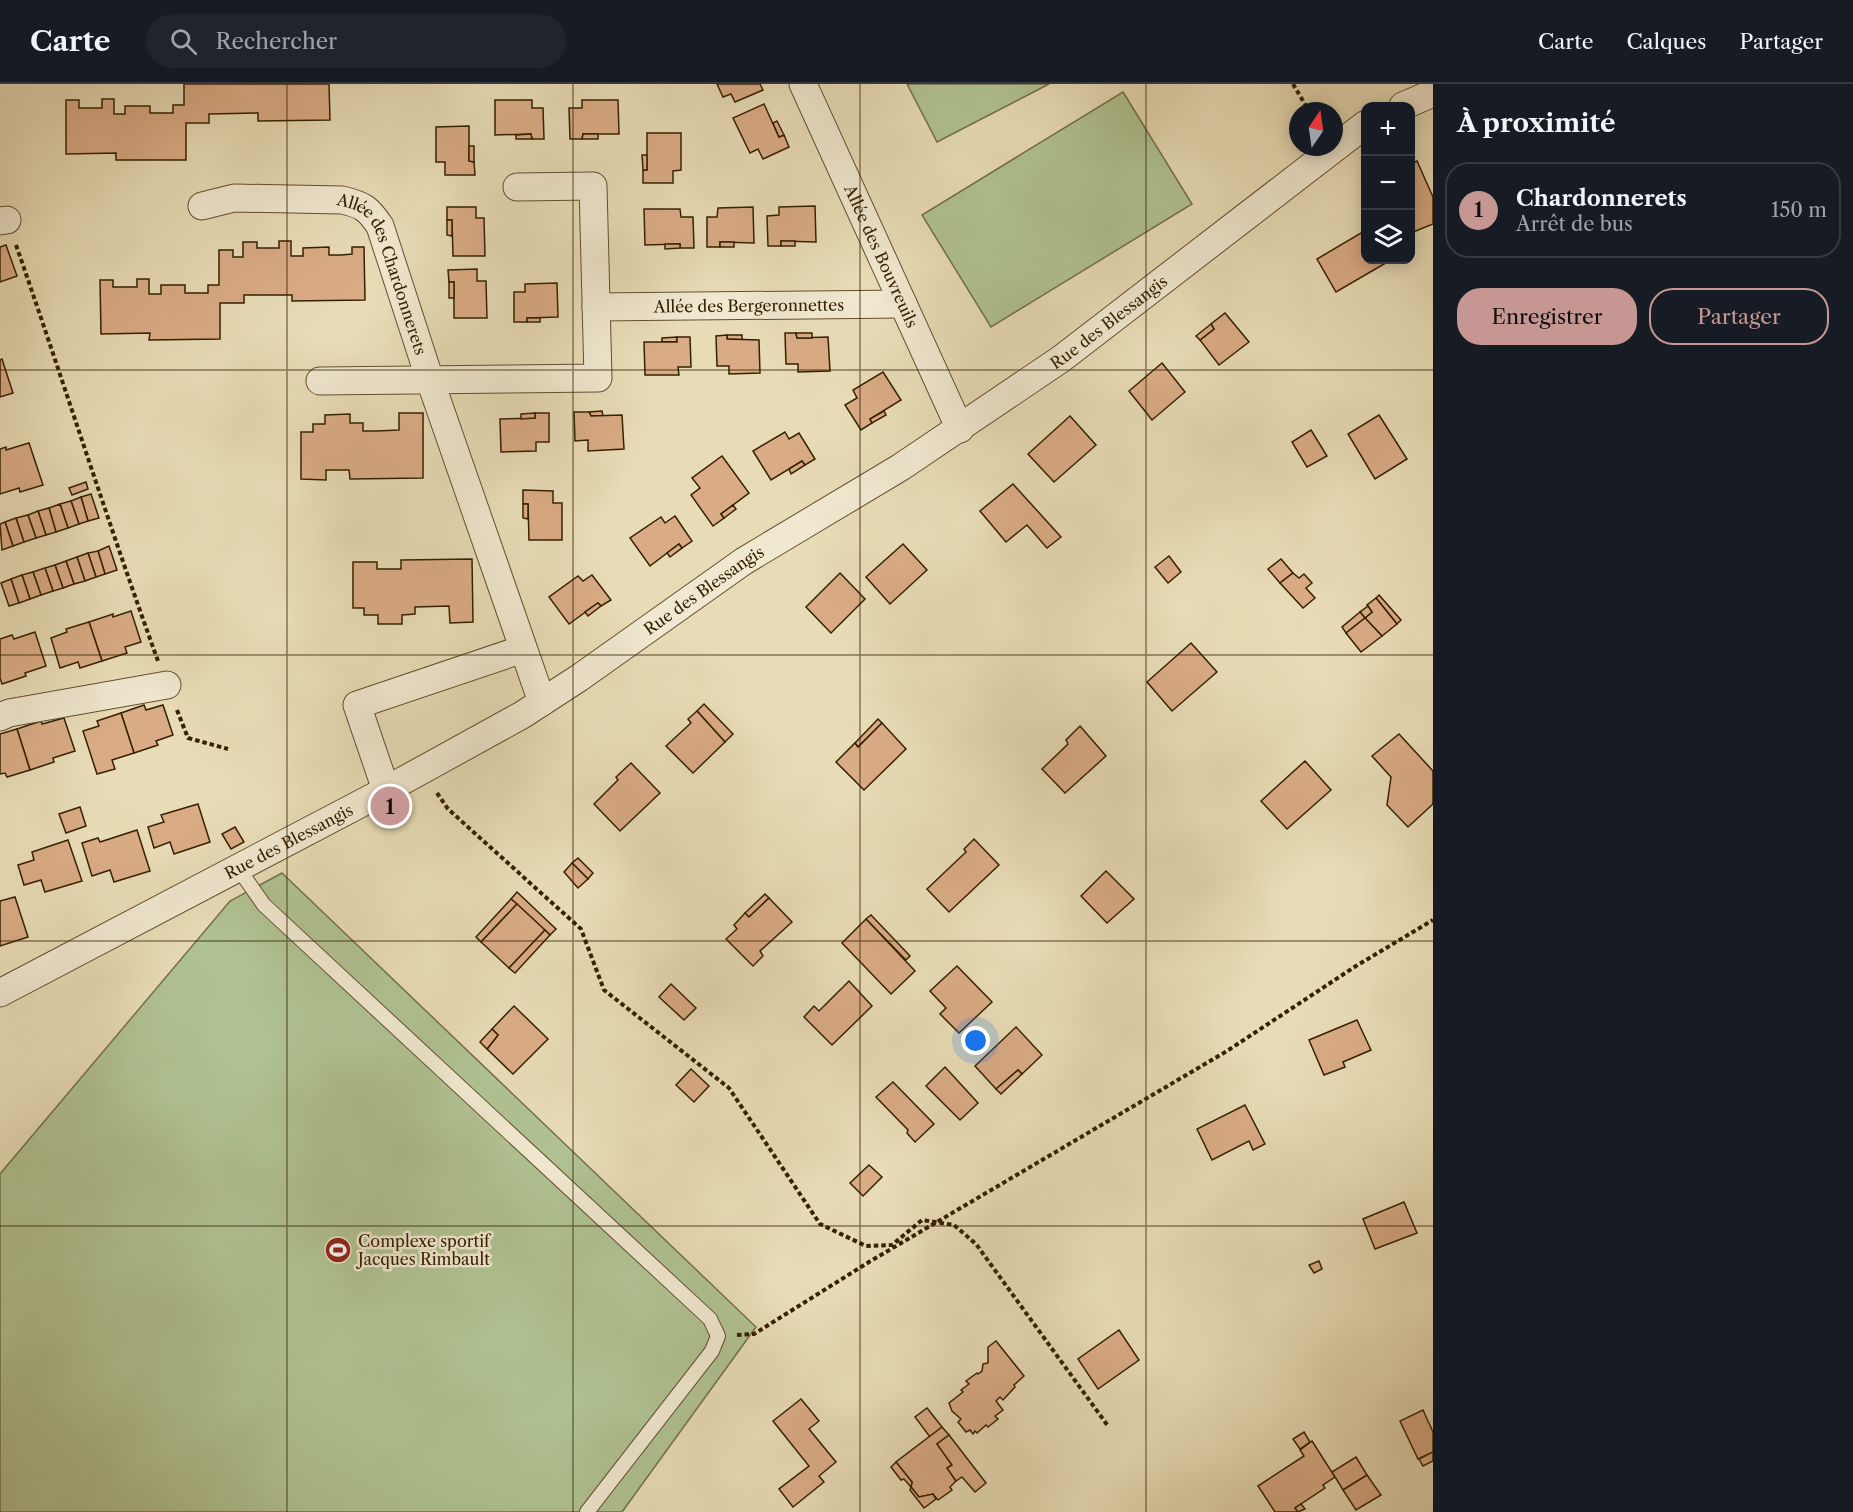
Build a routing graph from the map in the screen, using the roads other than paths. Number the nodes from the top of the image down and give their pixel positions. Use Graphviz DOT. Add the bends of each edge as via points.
graph roads {
  1 [pos="803,84"];
  2 [pos="1433,93"];
  3 [pos="1412,102"];
  4 [pos="1361,127"];
  5 [pos="517,187"];
  6 [pos="202,206"];
  7 [pos="903,304"];
  8 [pos="596,307"];
  9 [pos="429,380"];
  10 [pos="320,381"];
  11 [pos="960,429"];
  12 [pos="523,649"];
  13 [pos="167,685"];
  14 [pos="542,702"];
  15 [pos="0,717"];
  16 [pos="386,790"];
  17 [pos="238,868"];
  18 [pos="0,993"];
  19 [pos="587,1512"];
  1 -- 7 [label="street, Allée des Bouvreuils"];
  2 -- 3 [label="street"];
  4 -- 11 [label="street, Rue des Blessangis" via="1061,359"];
  5 -- 8 [label="street" via="593,186"];
  6 -- 9 [label="street, Allée des Chardonnerets" via="234,198 342,200 370,211 380,226"];
  7 -- 8 [label="street, Allée des Bergeronnettes"];
  7 -- 11 [label="street, Allée des Bouvreuils"];
  8 -- 9 [label="street" via="598,378"];
  9 -- 10 [label="street, Allée des Chardonnerets"];
  9 -- 12 [label="street, Allée des Chardonnerets"];
  11 -- 14 [label="street, Rue des Blessangis" via="744,561"];
  12 -- 14 [label="street, Allée des Chardonnerets"];
  12 -- 16 [label="street" via="357,705"];
  13 -- 15 [label="street"];
  14 -- 16 [label="street, Rue des Blessangis"];
  16 -- 17 [label="street, Rue des Blessangis"];
  17 -- 18 [label="street, Rue des Blessangis"];
  17 -- 19 [label="lane" via="264,906 710,1319 718,1336 712,1351"];
}
